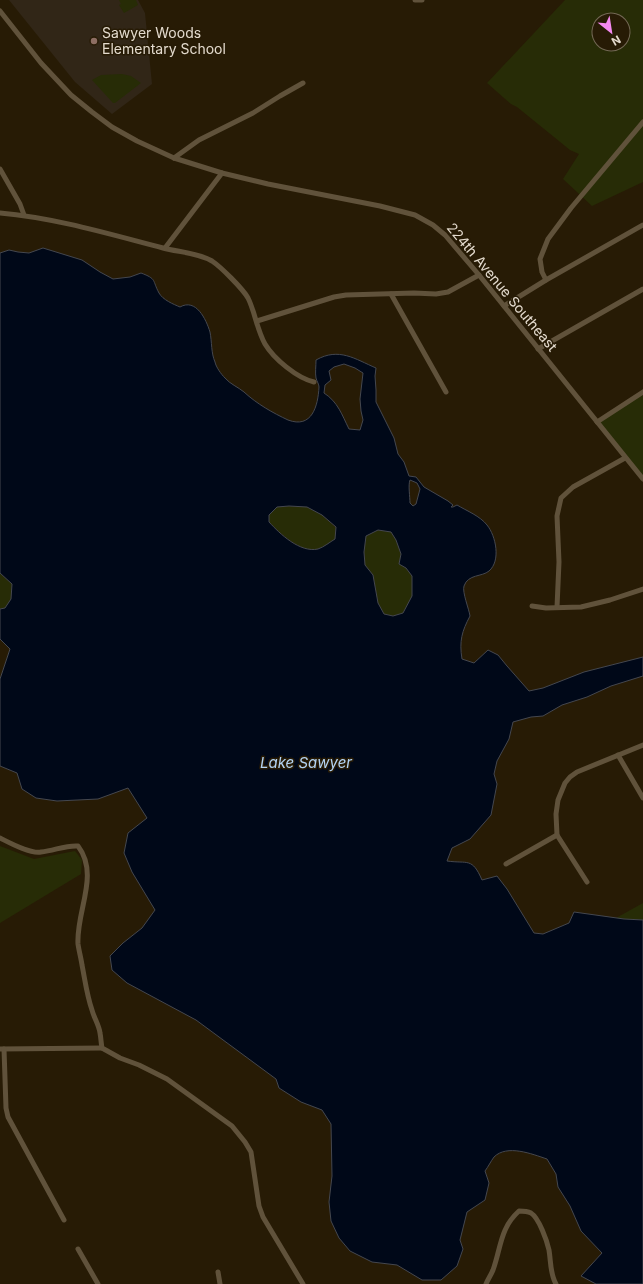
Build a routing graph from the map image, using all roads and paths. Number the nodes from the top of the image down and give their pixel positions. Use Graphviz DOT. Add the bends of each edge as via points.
graph roads {
  1 [pos="415,0"];
  2 [pos="422,0"];
  3 [pos="0,10"];
  4 [pos="303,83"];
  5 [pos="643,122"];
  6 [pos="174,158"];
  7 [pos="0,169"];
  8 [pos="222,173"];
  9 [pos="0,213"];
  10 [pos="24,215"];
  11 [pos="643,225"];
  12 [pos="165,248"];
  13 [pos="479,275"];
  14 [pos="546,280"];
  15 [pos="643,289"];
  16 [pos="391,294"];
  17 [pos="504,306"];
  18 [pos="257,321"];
  19 [pos="538,349"];
  20 [pos="314,382"];
  21 [pos="446,392"];
  22 [pos="643,392"];
  23 [pos="597,422"];
  24 [pos="626,458"];
  25 [pos="643,479"];
  26 [pos="643,589"];
  27 [pos="532,606"];
  28 [pos="557,607"];
  29 [pos="643,745"];
  30 [pos="618,755"];
  31 [pos="643,798"];
  32 [pos="557,835"];
  33 [pos="0,838"];
  34 [pos="506,864"];
  35 [pos="587,882"];
  36 [pos="102,1048"];
  37 [pos="2,1049"];
  38 [pos="64,1220"];
  39 [pos="78,1249"];
  40 [pos="218,1272"];
  41 [pos="98,1284"];
  42 [pos="220,1284"];
  43 [pos="303,1284"];
  44 [pos="486,1284"];
  45 [pos="556,1284"];
  1 -- 2 [label="street"];
  3 -- 6 [label="street, 224th Avenue Southeast" via="41,63 71,95 112,127"];
  4 -- 6 [label="street" via="253,113 200,140"];
  5 -- 14 [label="street" via="548,239 540,260"];
  6 -- 8 [label="street, 224th Avenue Southeast"];
  7 -- 10 [label="street"];
  8 -- 12 [label="street"];
  8 -- 13 [label="street, 224th Avenue Southeast" via="415,215 440,230"];
  9 -- 10 [label="street"];
  10 -- 12 [label="street" via="80,226"];
  11 -- 14 [label="street"];
  12 -- 18 [label="street" via="213,261 248,298"];
  13 -- 16 [label="street" via="448,292"];
  13 -- 17 [label="street, 224th Avenue Southeast"];
  14 -- 17 [label="street"];
  15 -- 19 [label="street"];
  16 -- 18 [label="street" via="334,297"];
  16 -- 21 [label="street"];
  17 -- 19 [label="street, 224th Avenue Southeast"];
  18 -- 20 [label="street" via="265,344 279,360 298,375"];
  19 -- 23 [label="street, 224th Avenue Southeast"];
  22 -- 23 [label="street"];
  23 -- 24 [label="street, 224th Avenue Southeast"];
  24 -- 25 [label="street, 224th Avenue Southeast"];
  24 -- 28 [label="street" via="572,487 561,498 557,516"];
  26 -- 28 [label="street" via="581,607"];
  27 -- 28 [label="street"];
  29 -- 30 [label="street"];
  30 -- 31 [label="street"];
  30 -- 32 [label="street" via="577,772 565,783 558,800"];
  32 -- 34 [label="street"];
  32 -- 35 [label="street"];
  33 -- 36 [label="street" via="34,852 70,846 78,846 82,852 88,873 78,944"];
  36 -- 37 [label="street"];
  36 -- 43 [label="street" via="167,1078 238,1132 251,1152 263,1218"];
  37 -- 38 [label="street" via="8,1117"];
  39 -- 41 [label="street"];
  40 -- 42 [label="street"];
  44 -- 45 [label="street" via="493,1270 505,1229 519,1211 533,1214 542,1228"];
}
